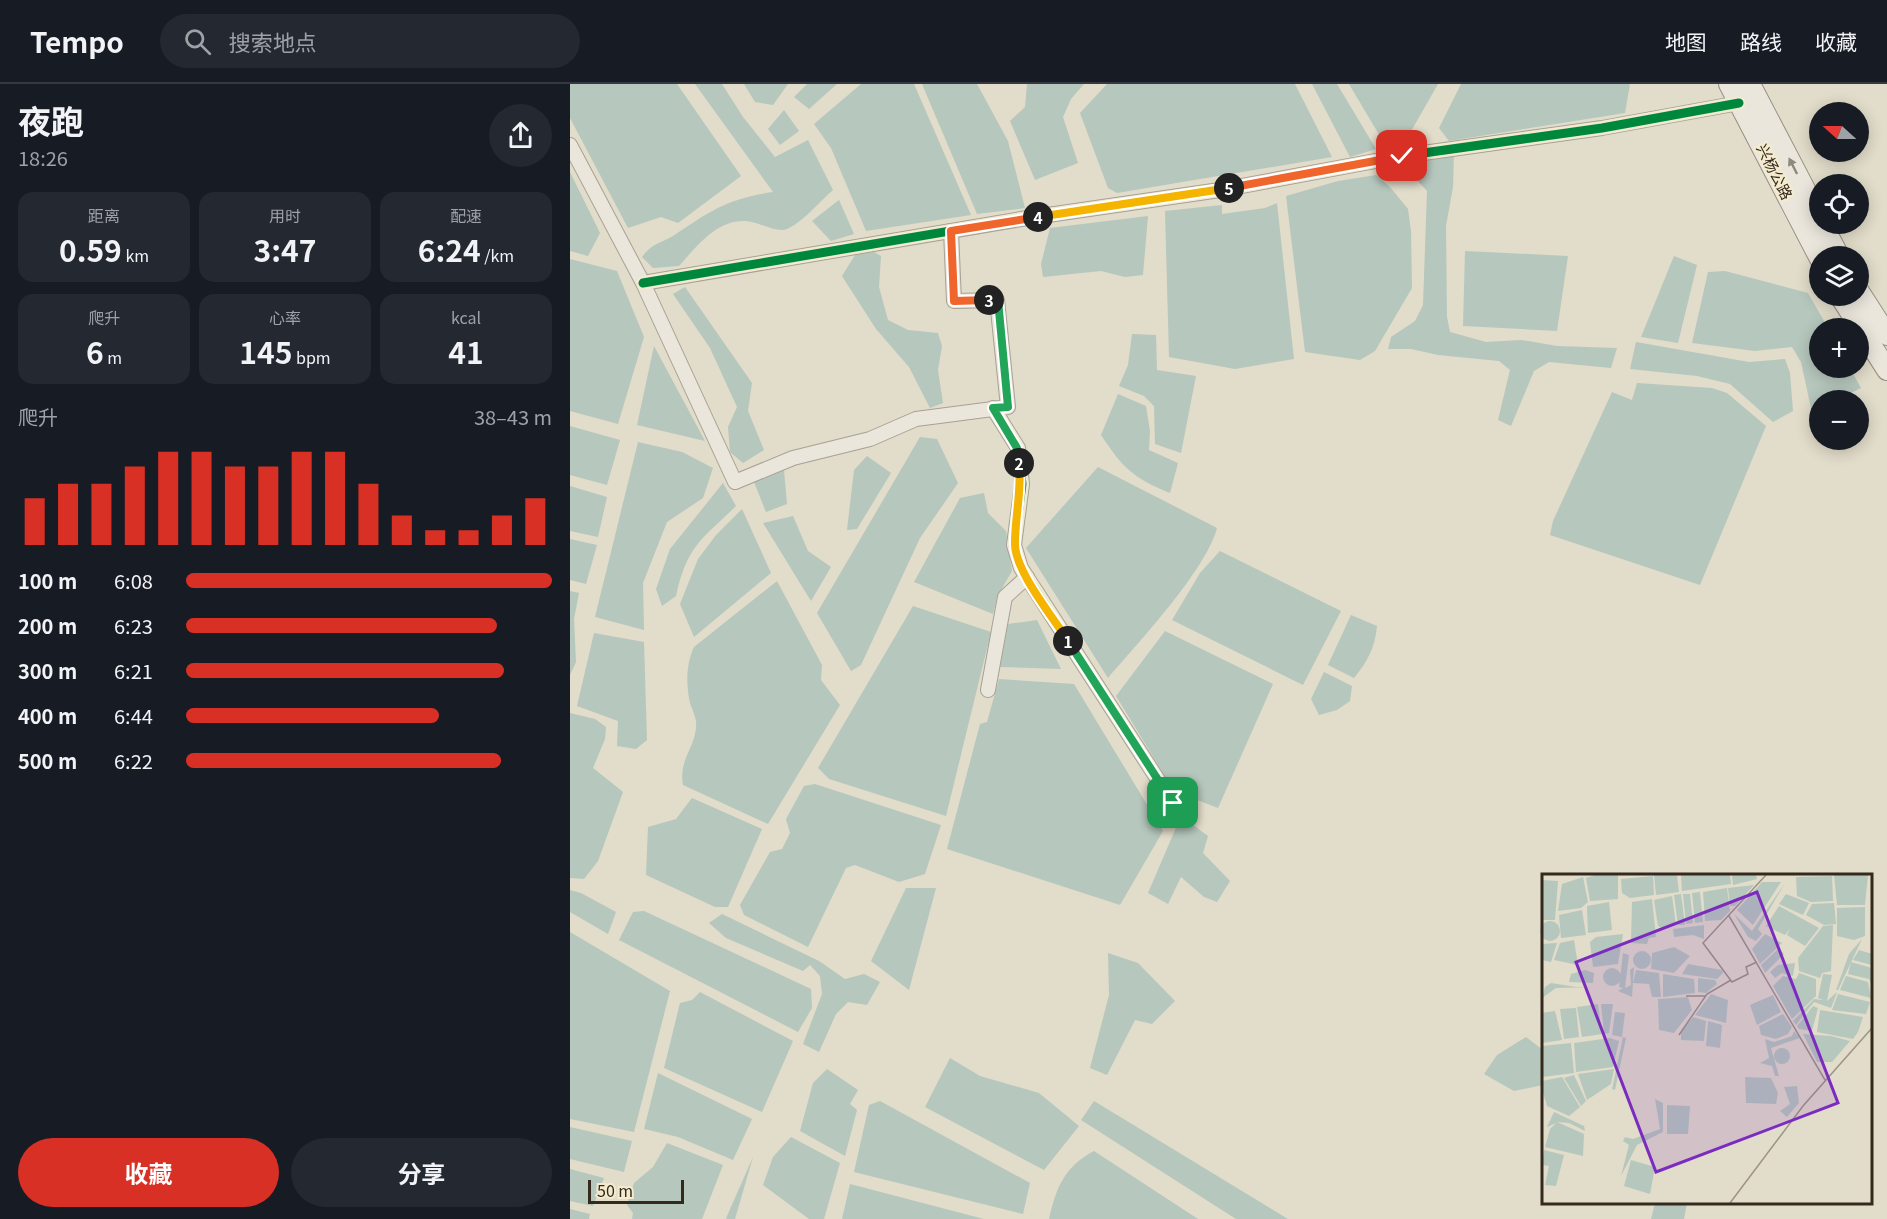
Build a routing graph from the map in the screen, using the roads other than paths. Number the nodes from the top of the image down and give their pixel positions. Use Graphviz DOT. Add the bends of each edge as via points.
graph roads {
  1 [pos="1729,84"];
  2 [pos="1750,84"];
  3 [pos="1739,103"];
  4 [pos="570,145"];
  5 [pos="1809,197"];
  6 [pos="951,231"];
  7 [pos="1813,246"];
  8 [pos="643,284"];
  9 [pos="1846,306"];
  10 [pos="1868,306"];
  11 [pos="1887,335"];
  12 [pos="1887,370"];
  13 [pos="993,408"];
  14 [pos="1027,577"];
  15 [pos="988,690"];
  16 [pos="1186,810"];
  1 -- 3 [label="main road, 兴杨公路"];
  5 -- 2 [label="main road, 兴杨公路, one-way"];
  3 -- 6 [label="street"];
  3 -- 7 [label="main road, 兴杨公路"];
  4 -- 8 [label="street"];
  6 -- 8 [label="street"];
  6 -- 13 [label="street" via="954,301 998,300 1008,407"];
  8 -- 13 [label="street" via="735,482 793,458 870,439 916,419"];
  9 -- 12 [label="main road"];
  10 -- 11 [label="main road"];
  13 -- 14 [label="street" via="1017,448 1022,484 1014,545"];
  14 -- 15 [label="street" via="1005,597"];
  14 -- 16 [label="street" via="1173,803"];
}
